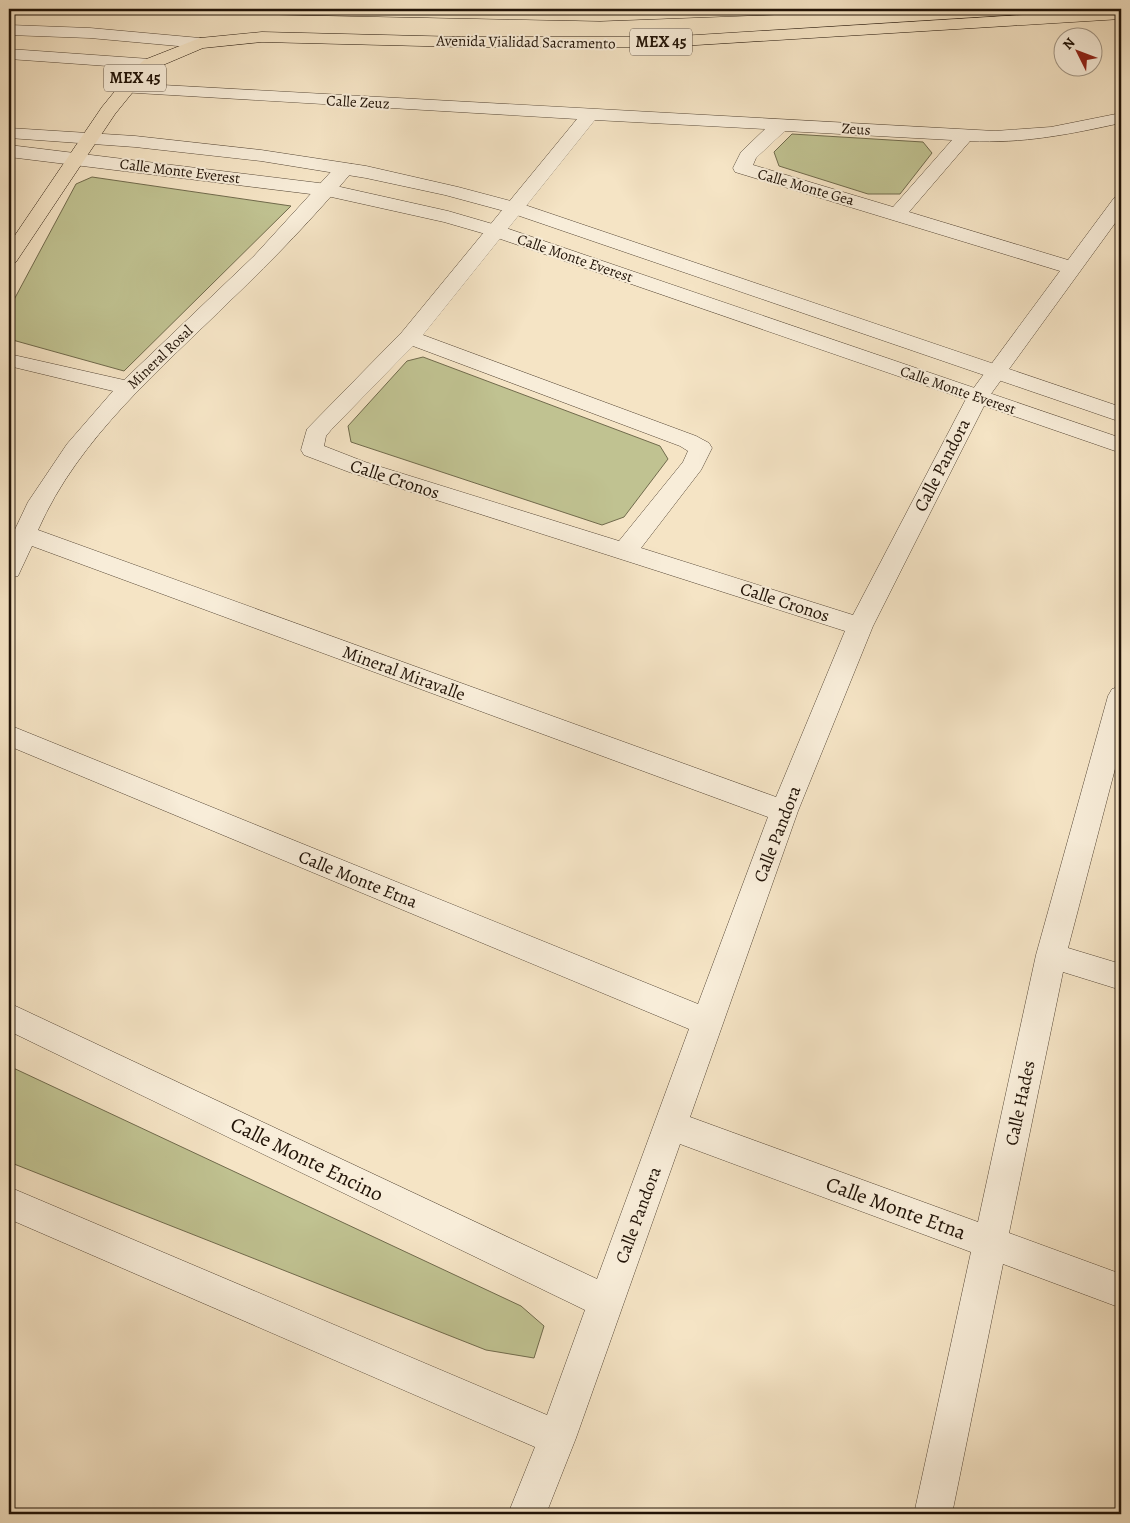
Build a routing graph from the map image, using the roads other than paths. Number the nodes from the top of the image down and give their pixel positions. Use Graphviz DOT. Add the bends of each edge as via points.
graph roads {
  1 [pos="254,9"];
  2 [pos="788,9"];
  3 [pos="1121,14"];
  4 [pos="9,30"];
  5 [pos="200,43"];
  6 [pos="9,54"];
  7 [pos="150,64"];
  8 [pos="126,88"];
  9 [pos="589,116"];
  10 [pos="1121,118"];
  11 [pos="781,124"];
  12 [pos="9,133"];
  13 [pos="965,136"];
  14 [pos="91,138"];
  15 [pos="9,151"];
  16 [pos="74,159"];
  17 [pos="345,168"];
  18 [pos="327,190"];
  19 [pos="1121,202"];
  20 [pos="515,208"];
  21 [pos="898,213"];
  22 [pos="496,231"];
  23 [pos="9,258"];
  24 [pos="1073,268"];
  25 [pos="410,336"];
  26 [pos="9,360"];
  27 [pos="995,372"];
  28 [pos="127,388"];
  29 [pos="978,397"];
  30 [pos="1121,415"];
  31 [pos="1121,446"];
  32 [pos="24,534"];
  33 [pos="625,551"];
  34 [pos="9,570"];
  35 [pos="860,626"];
  36 [pos="1121,696"];
  37 [pos="9,735"];
  38 [pos="784,812"];
  39 [pos="1051,954"];
  40 [pos="1121,977"];
  41 [pos="9,1016"];
  42 [pos="707,1022"];
  43 [pos="670,1125"];
  44 [pos="9,1203"];
  45 [pos="990,1243"];
  46 [pos="1121,1292"];
  47 [pos="606,1302"];
  48 [pos="557,1438"];
  49 [pos="527,1514"];
  50 [pos="933,1514"];
  1 -- 2 [label="highway, Avenida Vialidad Sacramento / MEX 45" via="600,16"];
  3 -- 5 [label="highway, Avenida Vialidad Sacramento / MEX 45" via="664,42 262,37"];
  4 -- 5 [label="street" via="100,33"];
  5 -- 7 [label="highway, Avenida Vialidad Sacramento / MEX 45"];
  6 -- 7 [label="street"];
  7 -- 8 [label="highway, Avenida Vialidad Sacramento / MEX 45"];
  8 -- 9 [label="street, Calle Zeuz"];
  8 -- 14 [label="highway, Avenida Vialidad Sacramento / MEX 45"];
  9 -- 11 [label="street, Zeus"];
  9 -- 20 [label="street, Calle Cronos"];
  10 -- 13 [label="street, Zeus" via="1022,136"];
  11 -- 13 [label="street, Zeus"];
  11 -- 21 [label="street, Calle Monte Gea" via="748,156 742,168"];
  12 -- 14 [label="street, Calle Monte Everest"];
  13 -- 21 [label="street"];
  14 -- 16 [label="highway, MEX 45"];
  14 -- 17 [label="street, Calle Monte Everest" via="197,148"];
  15 -- 16 [label="street, Calle Monte Everest"];
  16 -- 18 [label="street, Calle Monte Everest"];
  16 -- 23 [label="highway, MEX 45"];
  17 -- 18 [label="street, Mineral Rosal"];
  17 -- 20 [label="street, Calle Monte Everest"];
  18 -- 22 [label="street, Calle Monte Everest"];
  18 -- 28 [label="street, Mineral Rosal"];
  19 -- 24 [label="street, Calle Pandora"];
  20 -- 22 [label="street, Calle Cronos"];
  20 -- 27 [label="street, Calle Monte Everest"];
  21 -- 24 [label="street, Calle Monte Gea"];
  22 -- 25 [label="street, Calle Cronos"];
  22 -- 29 [label="street, Calle Monte Everest"];
  24 -- 27 [label="street, Calle Pandora"];
  25 -- 33 [label="street" via="701,448 694,465"];
  25 -- 33 [label="street, Calle Cronos" via="315,434 312,450"];
  26 -- 28 [label="street"];
  27 -- 29 [label="street, Calle Pandora"];
  27 -- 30 [label="street, Calle Monte Everest"];
  28 -- 32 [label="street, Mineral Rosal" via="57,475"];
  29 -- 31 [label="street, Calle Monte Everest"];
  29 -- 35 [label="street, Calle Pandora"];
  32 -- 34 [label="street, Mineral Rosal"];
  32 -- 38 [label="street, Mineral Miravalle"];
  33 -- 35 [label="street, Calle Cronos"];
  35 -- 38 [label="street, Calle Pandora"];
  36 -- 39 [label="street, Calle Hades"];
  37 -- 42 [label="street, Calle Monte Etna"];
  38 -- 42 [label="street, Calle Pandora"];
  39 -- 40 [label="street"];
  39 -- 45 [label="street, Calle Hades"];
  41 -- 47 [label="street, Calle Monte Encino"];
  42 -- 43 [label="street, Calle Pandora"];
  43 -- 45 [label="street, Calle Monte Etna"];
  43 -- 47 [label="street, Calle Pandora"];
  44 -- 48 [label="street"];
  45 -- 46 [label="street, Calle Monte Etna"];
  45 -- 50 [label="street, Calle Hades"];
  47 -- 48 [label="street, Calle Pandora"];
  48 -- 49 [label="street, Calle Pandora"];
}
